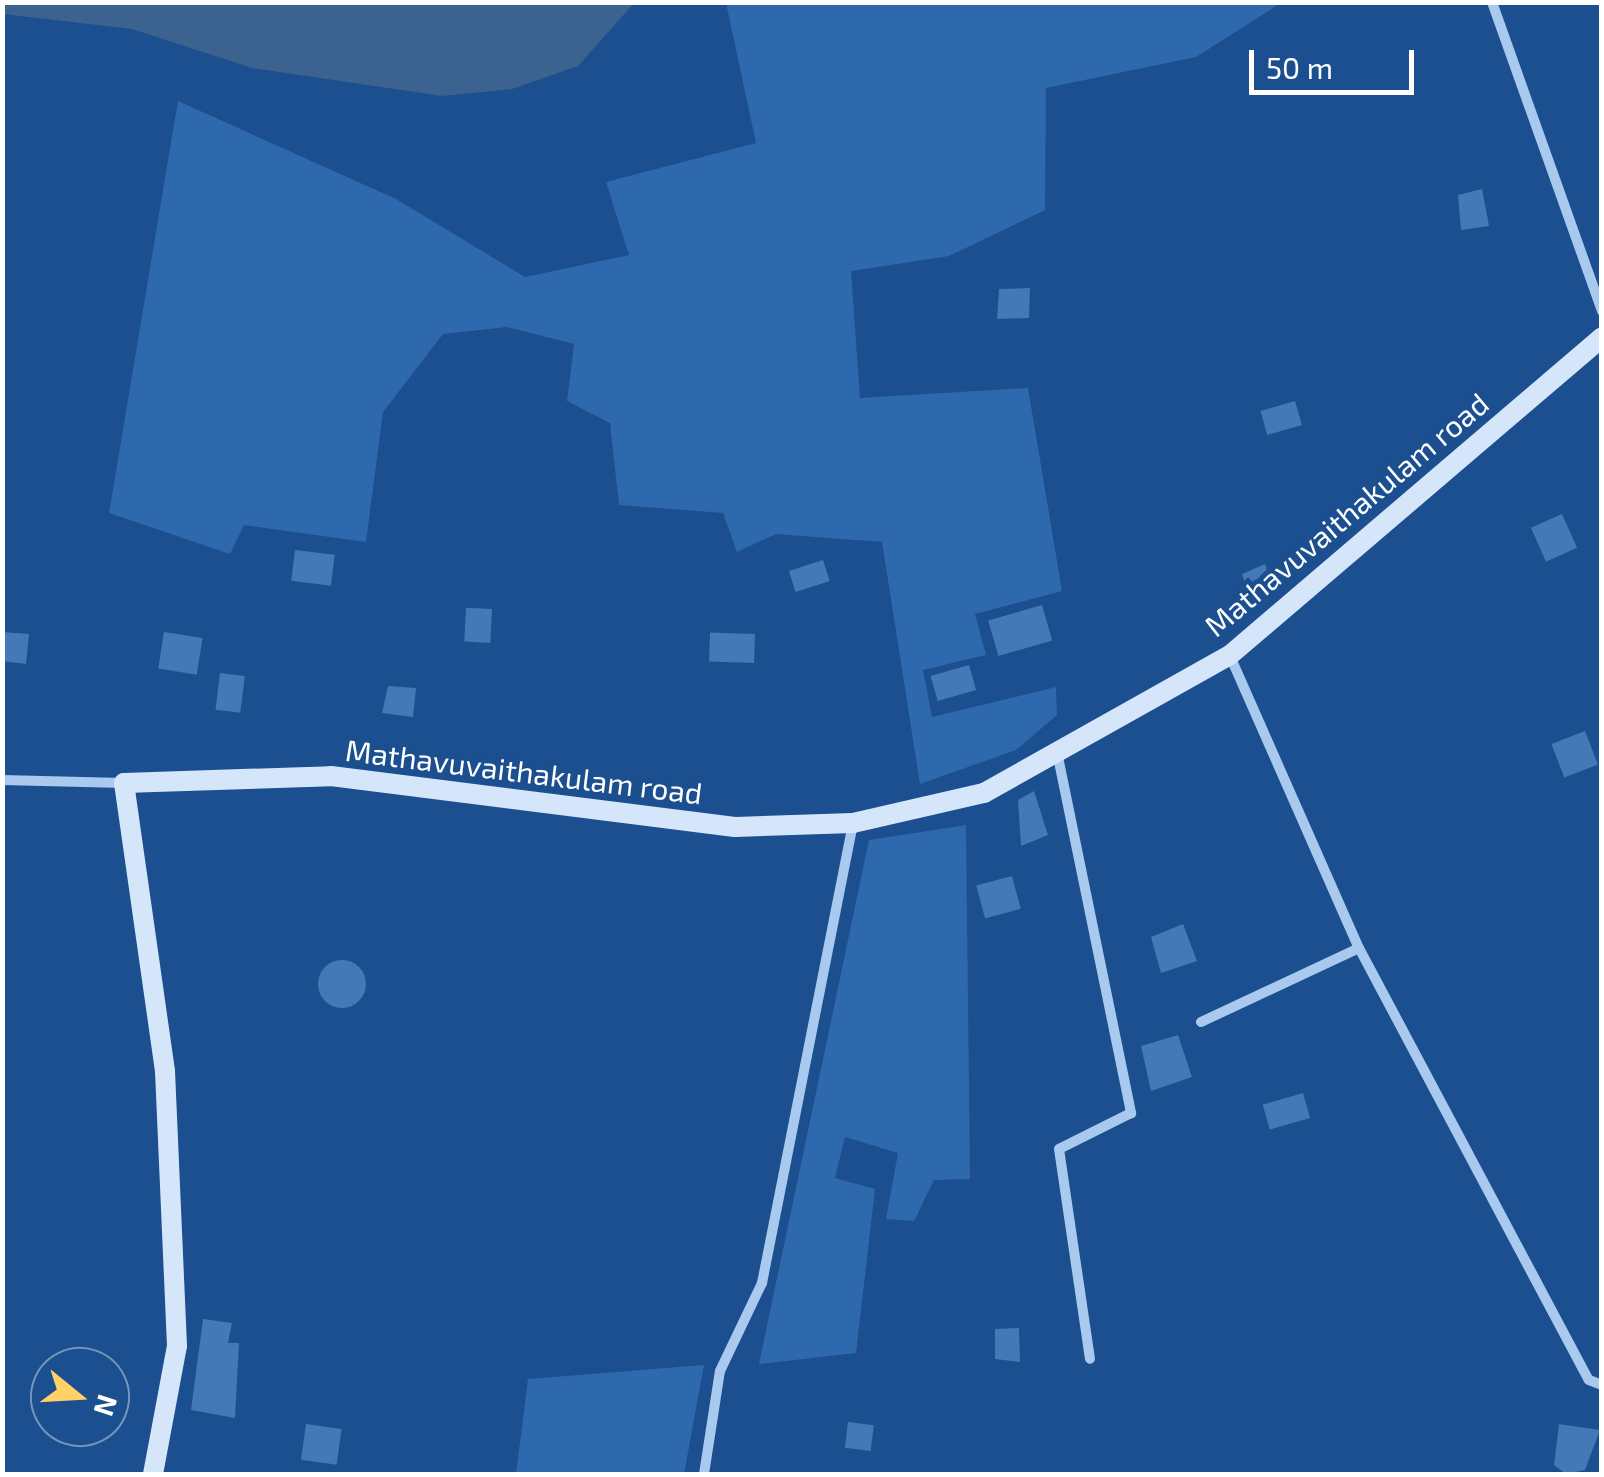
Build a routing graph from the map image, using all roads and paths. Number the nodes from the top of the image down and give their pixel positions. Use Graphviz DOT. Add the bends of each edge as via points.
graph roads {
  1 [pos="1492,2"];
  2 [pos="1602,311"];
  3 [pos="1602,337"];
  4 [pos="1230,655"];
  5 [pos="1057,752"];
  6 [pos="2,780"];
  7 [pos="124,783"];
  8 [pos="853,822"];
  9 [pos="1359,948"];
  10 [pos="1202,1022"];
  11 [pos="1090,1359"];
  12 [pos="1602,1384"];
  13 [pos="154,1474"];
  14 [pos="704,1474"];
  1 -- 2 [label="street"];
  3 -- 4 [label="street, Mathavuvaithakulam road"];
  4 -- 5 [label="street, Mathavuvaithakulam road"];
  4 -- 9 [label="street"];
  5 -- 8 [label="street, Mathavuvaithakulam road" via="984,793"];
  5 -- 11 [label="street" via="1131,1114 1059,1148"];
  6 -- 7 [label="street, Mathavuvaithakulam road"];
  7 -- 8 [label="street, Mathavuvaithakulam road" via="331,776 596,816 735,827"];
  7 -- 13 [label="street" via="164,1071 176,1326"];
  8 -- 14 [label="street" via="762,1283 720,1370"];
  9 -- 10 [label="street"];
  9 -- 12 [label="street" via="1589,1380"];
}
